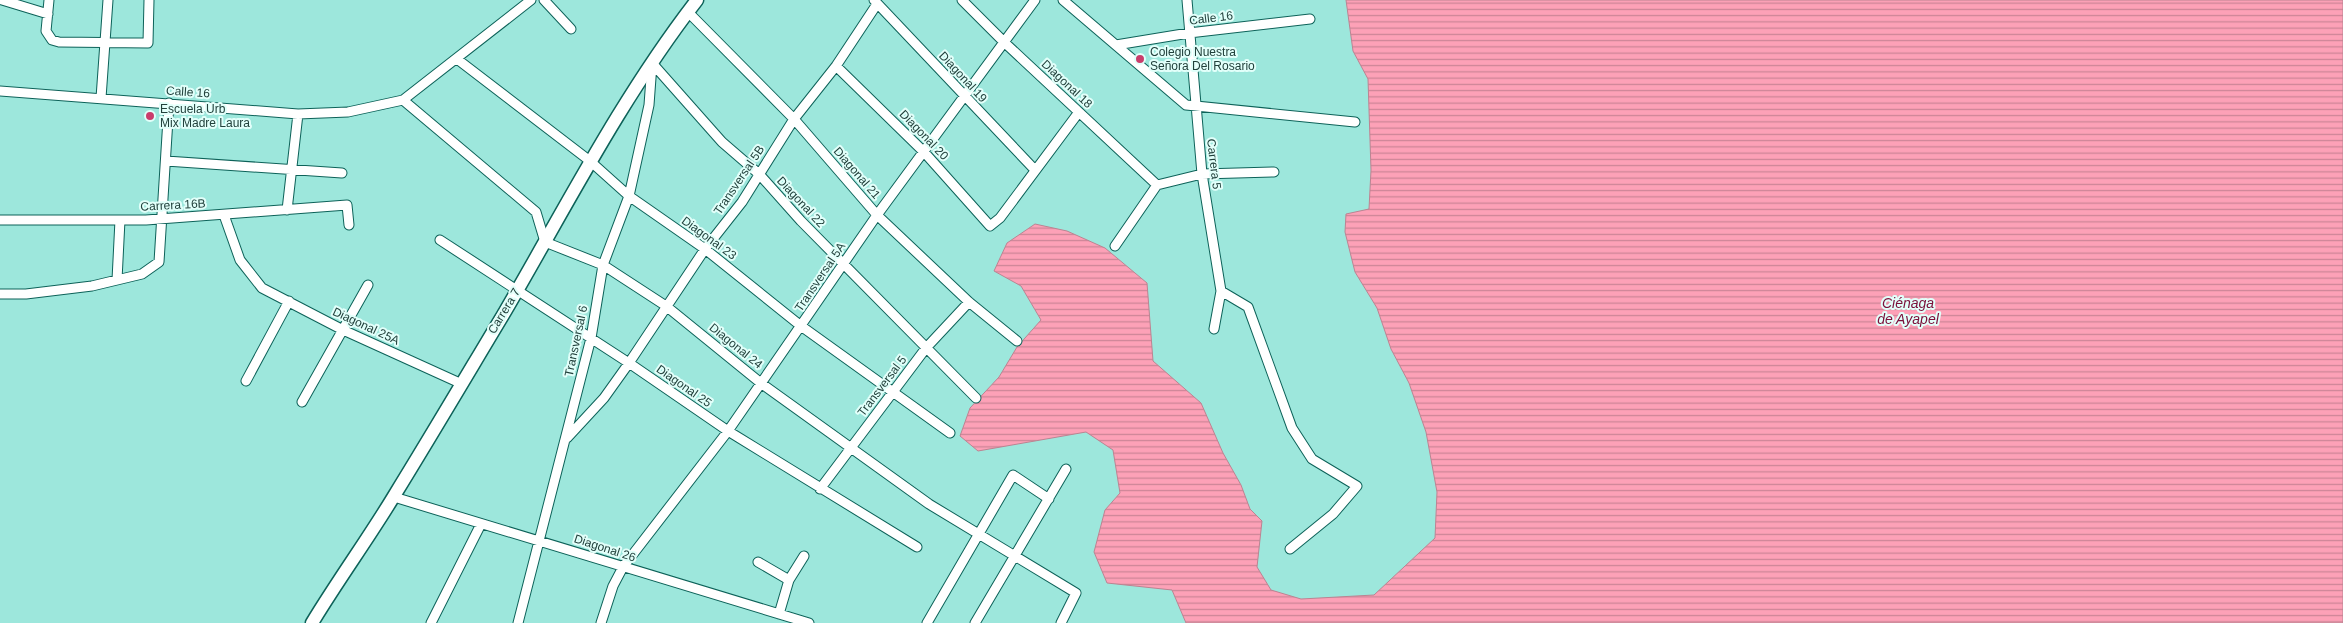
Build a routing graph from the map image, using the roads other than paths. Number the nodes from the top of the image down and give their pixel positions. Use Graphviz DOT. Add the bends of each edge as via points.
graph roads {
  1 [pos="2,0"];
  2 [pos="49,0"];
  3 [pos="108,0"];
  4 [pos="149,0"];
  5 [pos="531,0"];
  6 [pos="544,0"];
  7 [pos="697,0"];
  8 [pos="962,0"];
  9 [pos="1035,0"];
  10 [pos="1063,0"];
  11 [pos="1187,0"];
  12 [pos="875,2"];
  13 [pos="688,12"];
  14 [pos="48,14"];
  15 [pos="1310,19"];
  16 [pos="571,29"];
  17 [pos="1190,33"];
  18 [pos="105,42"];
  19 [pos="1005,43"];
  20 [pos="1116,45"];
  21 [pos="456,59"];
  22 [pos="652,63"];
  23 [pos="836,66"];
  24 [pos="0,91"];
  25 [pos="963,96"];
  26 [pos="101,98"];
  27 [pos="403,100"];
  28 [pos="169,103"];
  29 [pos="1194,104"];
  30 [pos="1079,112"];
  31 [pos="298,114"];
  32 [pos="794,119"];
  33 [pos="1355,122"];
  34 [pos="924,152"];
  35 [pos="166,161"];
  36 [pos="590,161"];
  37 [pos="292,169"];
  38 [pos="1035,170"];
  39 [pos="342,172"];
  40 [pos="1274,172"];
  41 [pos="759,174"];
  42 [pos="1202,174"];
  43 [pos="1157,186"];
  44 [pos="629,196"];
  45 [pos="287,210"];
  46 [pos="224,215"];
  47 [pos="877,215"];
  48 [pos="162,219"];
  49 [pos="0,220"];
  50 [pos="120,220"];
  51 [pos="349,226"];
  52 [pos="440,240"];
  53 [pos="545,242"];
  54 [pos="1115,246"];
  55 [pos="705,249"];
  56 [pos="844,264"];
  57 [pos="603,266"];
  58 [pos="117,280"];
  59 [pos="368,285"];
  60 [pos="517,290"];
  61 [pos="1221,291"];
  62 [pos="0,294"];
  63 [pos="289,301"];
  64 [pos="969,302"];
  65 [pos="666,306"];
  66 [pos="801,326"];
  67 [pos="1214,329"];
  68 [pos="343,330"];
  69 [pos="591,338"];
  70 [pos="1017,341"];
  71 [pos="926,348"];
  72 [pos="629,363"];
  73 [pos="246,381"];
  74 [pos="462,384"];
  75 [pos="762,384"];
  76 [pos="892,393"];
  77 [pos="976,398"];
  78 [pos="302,402"];
  79 [pos="728,432"];
  80 [pos="950,433"];
  81 [pos="566,440"];
  82 [pos="851,448"];
  83 [pos="1066,469"];
  84 [pos="820,488"];
  85 [pos="394,497"];
  86 [pos="1049,499"];
  87 [pos="480,524"];
  88 [pos="979,534"];
  89 [pos="540,540"];
  90 [pos="917,547"];
  91 [pos="1290,549"];
  92 [pos="1014,554"];
  93 [pos="804,556"];
  94 [pos="758,562"];
  95 [pos="623,567"];
  96 [pos="789,580"];
  97 [pos="779,614"];
  98 [pos="312,623"];
  99 [pos="431,623"];
  100 [pos="518,623"];
  101 [pos="601,623"];
  102 [pos="808,623"];
  103 [pos="928,623"];
  104 [pos="975,623"];
  105 [pos="1061,623"];
  1 -- 14 [label="street"];
  2 -- 14 [label="street"];
  3 -- 18 [label="street"];
  4 -- 18 [label="street" via="148,43"];
  5 -- 21 [label="street"];
  6 -- 16 [label="street"];
  7 -- 13 [label="main road, Carrera 7"];
  8 -- 19 [label="street, Diagonal 18"];
  9 -- 19 [label="street, Transversal 5A"];
  10 -- 20 [label="street"];
  11 -- 17 [label="street, Carrera 5"];
  12 -- 23 [label="street, Transversal 5B"];
  12 -- 25 [label="street, Diagonal 19"];
  13 -- 22 [label="main road, Carrera 7"];
  13 -- 32 [label="street, Diagonal 21"];
  14 -- 18 [label="street" via="46,31 52,40"];
  15 -- 17 [label="street, Calle 16"];
  17 -- 20 [label="street, Calle 16"];
  17 -- 29 [label="street, Carrera 5"];
  18 -- 26 [label="street"];
  19 -- 25 [label="street, Transversal 5A"];
  19 -- 30 [label="street, Diagonal 18"];
  20 -- 29 [label="street" via="1186,105"];
  21 -- 27 [label="street"];
  21 -- 36 [label="street, Diagonal 23"];
  22 -- 36 [label="main road, Carrera 7"];
  22 -- 41 [label="street, Diagonal 22" via="722,142"];
  22 -- 44 [label="street, Transversal 6" via="649,105"];
  23 -- 32 [label="street, Transversal 5B"];
  23 -- 34 [label="street, Diagonal 20"];
  24 -- 26 [label="street, Calle 16"];
  25 -- 34 [label="street, Transversal 5A"];
  25 -- 38 [label="street, Diagonal 19"];
  26 -- 28 [label="street, Calle 16"];
  27 -- 31 [label="street, Calle 16" via="348,112"];
  27 -- 53 [label="street" via="536,212"];
  28 -- 31 [label="street, Calle 16"];
  28 -- 35 [label="street"];
  29 -- 33 [label="street"];
  29 -- 42 [label="street, Carrera 5"];
  30 -- 38 [label="street"];
  30 -- 43 [label="street, Diagonal 18"];
  31 -- 37 [label="street"];
  32 -- 41 [label="street, Transversal 5B"];
  32 -- 47 [label="street, Diagonal 21"];
  34 -- 38 [label="street, Diagonal 20" via="990,226 1000,218"];
  34 -- 47 [label="street, Transversal 5A"];
  35 -- 37 [label="street"];
  35 -- 48 [label="street"];
  36 -- 44 [label="street, Diagonal 23"];
  36 -- 53 [label="main road, Carrera 7"];
  37 -- 39 [label="street"];
  37 -- 45 [label="street"];
  40 -- 42 [label="street"];
  41 -- 55 [label="street, Transversal 5B" via="742,202"];
  41 -- 56 [label="street, Diagonal 22"];
  42 -- 43 [label="street"];
  42 -- 61 [label="street, Carrera 5"];
  43 -- 54 [label="street"];
  44 -- 55 [label="street, Diagonal 23"];
  44 -- 57 [label="street, Transversal 6"];
  45 -- 46 [label="street, Carrera 16B"];
  45 -- 51 [label="street, Carrera 16B" via="347,205"];
  46 -- 48 [label="street, Carrera 16B"];
  46 -- 63 [label="street, Diagonal 25A" via="240,260 262,288"];
  47 -- 56 [label="street, Transversal 5A"];
  47 -- 64 [label="street, Diagonal 21"];
  48 -- 50 [label="street, Carrera 16B"];
  48 -- 58 [label="street" via="159,262 142,274"];
  49 -- 50 [label="street, Carrera 16B"];
  50 -- 58 [label="street"];
  52 -- 60 [label="street, Diagonal 25"];
  53 -- 57 [label="street, Diagonal 24"];
  53 -- 60 [label="main road, Carrera 7"];
  55 -- 65 [label="street, Transversal 5B"];
  55 -- 66 [label="street, Diagonal 23"];
  56 -- 66 [label="street, Transversal 5A"];
  56 -- 71 [label="street, Diagonal 22"];
  57 -- 65 [label="street, Diagonal 24"];
  57 -- 69 [label="street, Transversal 6"];
  58 -- 62 [label="street" via="26,294"];
  59 -- 68 [label="street"];
  60 -- 69 [label="street, Diagonal 25"];
  60 -- 74 [label="main road, Carrera 7"];
  61 -- 67 [label="street, Carrera 5"];
  61 -- 91 [label="street" via="1248,307 1292,428 1312,459 1357,486 1333,514"];
  63 -- 68 [label="street, Diagonal 25A"];
  63 -- 73 [label="street"];
  64 -- 70 [label="street, Diagonal 21"];
  64 -- 71 [label="street, Transversal 5"];
  65 -- 72 [label="street, Transversal 5B"];
  65 -- 75 [label="street, Diagonal 24"];
  66 -- 75 [label="street, Transversal 5A"];
  66 -- 76 [label="street, Diagonal 23"];
  68 -- 74 [label="street, Diagonal 25A"];
  68 -- 78 [label="street"];
  69 -- 72 [label="street, Diagonal 25"];
  69 -- 81 [label="street, Transversal 6"];
  71 -- 76 [label="street, Transversal 5"];
  71 -- 77 [label="street, Diagonal 22"];
  72 -- 79 [label="street, Diagonal 25"];
  72 -- 81 [label="street, Transversal 5B" via="604,398"];
  74 -- 85 [label="main road, Carrera 7"];
  75 -- 79 [label="street, Transversal 5A"];
  75 -- 82 [label="street, Diagonal 24"];
  76 -- 80 [label="street, Diagonal 23"];
  76 -- 82 [label="street, Transversal 5"];
  79 -- 84 [label="street, Diagonal 25"];
  79 -- 95 [label="street, Transversal 5A"];
  81 -- 89 [label="street, Transversal 6"];
  82 -- 84 [label="street, Transversal 5"];
  82 -- 88 [label="street, Diagonal 24" via="929,504"];
  83 -- 86 [label="street"];
  84 -- 90 [label="street, Diagonal 25"];
  85 -- 87 [label="street, Diagonal 26"];
  85 -- 98 [label="main road, Carrera 7"];
  86 -- 88 [label="street" via="1013,475"];
  86 -- 92 [label="street"];
  87 -- 89 [label="street, Diagonal 26"];
  87 -- 99 [label="street"];
  88 -- 92 [label="street, Diagonal 24"];
  88 -- 103 [label="street"];
  89 -- 95 [label="street, Diagonal 26"];
  89 -- 100 [label="street, Transversal 6"];
  92 -- 104 [label="street"];
  92 -- 105 [label="street, Diagonal 24" via="1076,593"];
  93 -- 96 [label="street"];
  94 -- 96 [label="street"];
  95 -- 97 [label="street, Diagonal 26"];
  95 -- 101 [label="street, Transversal 5A"];
  96 -- 97 [label="street"];
  97 -- 102 [label="street, Diagonal 26"];
}
